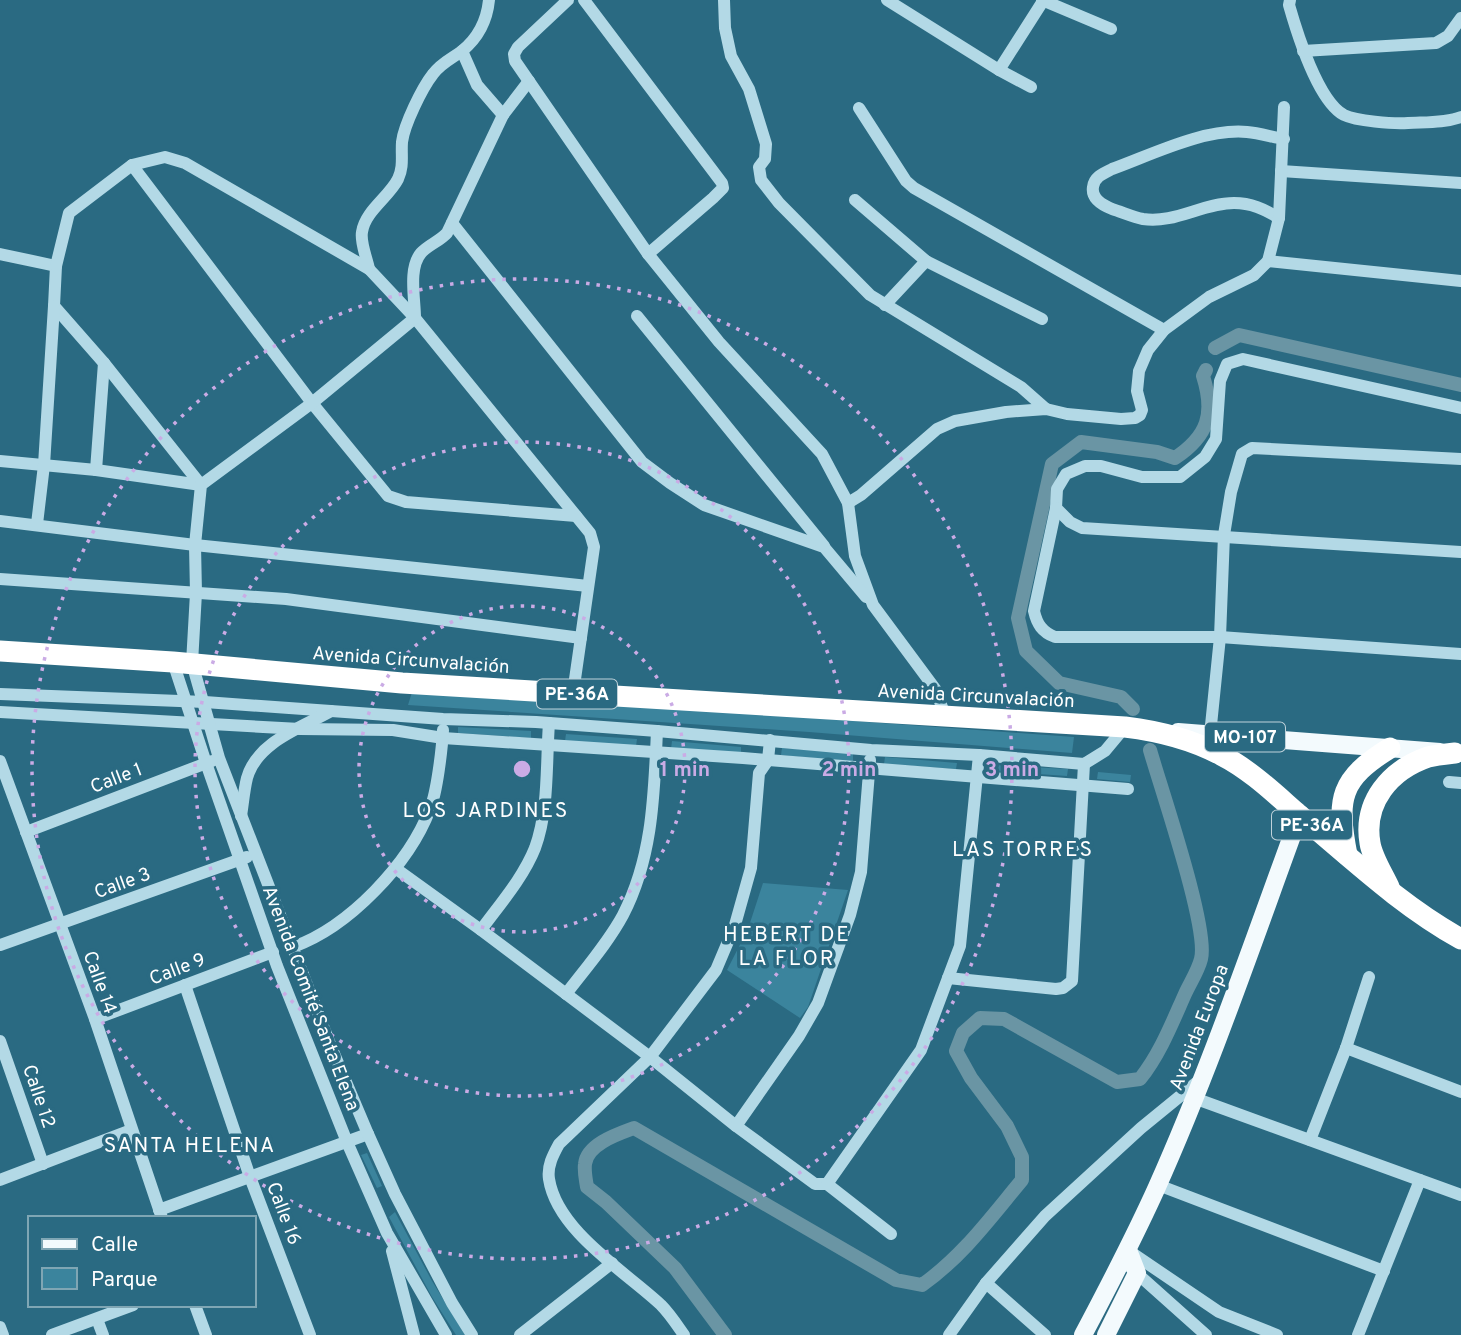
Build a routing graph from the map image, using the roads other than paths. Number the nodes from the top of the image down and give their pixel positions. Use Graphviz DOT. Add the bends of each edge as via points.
graph roads {
  1 [pos="489,0"];
  2 [pos="568,0"];
  3 [pos="584,0"];
  4 [pos="724,0"];
  5 [pos="1042,0"];
  6 [pos="1290,0"];
  7 [pos="891,1"];
  8 [pos="1461,18"];
  9 [pos="1111,29"];
  10 [pos="461,51"];
  11 [pos="1303,51"];
  12 [pos="999,70"];
  13 [pos="529,81"];
  14 [pos="1031,87"];
  15 [pos="1284,107"];
  16 [pos="859,108"];
  17 [pos="503,115"];
  18 [pos="1461,117"];
  19 [pos="1284,139"];
  20 [pos="132,165"];
  21 [pos="1281,171"];
  22 [pos="1461,183"];
  23 [pos="855,200"];
  24 [pos="1279,218"];
  25 [pos="452,223"];
  26 [pos="0,254"];
  27 [pos="649,254"];
  28 [pos="926,261"];
  29 [pos="1268,261"];
  30 [pos="56,265"];
  31 [pos="369,269"];
  32 [pos="1461,281"];
  33 [pos="885,305"];
  34 [pos="54,306"];
  35 [pos="637,316"];
  36 [pos="415,318"];
  37 [pos="1042,319"];
  38 [pos="1164,330"];
  39 [pos="104,363"];
  40 [pos="312,403"];
  41 [pos="1461,408"];
  42 [pos="1046,409"];
  43 [pos="1461,459"];
  44 [pos="0,461"];
  45 [pos="44,465"];
  46 [pos="96,470"];
  47 [pos="201,485"];
  48 [pos="848,503"];
  49 [pos="1056,508"];
  50 [pos="576,516"];
  51 [pos="0,521"];
  52 [pos="37,524"];
  53 [pos="1224,535"];
  54 [pos="195,545"];
  55 [pos="824,547"];
  56 [pos="1461,552"];
  57 [pos="0,579"];
  58 [pos="588,586"];
  59 [pos="196,593"];
  60 [pos="873,605"];
  61 [pos="581,638"];
  62 [pos="1220,638"];
  63 [pos="0,652"];
  64 [pos="1461,654"];
  65 [pos="183,663"];
  66 [pos="573,693"];
  67 [pos="0,694"];
  68 [pos="186,701"];
  69 [pos="205,702"];
  70 [pos="331,711"];
  71 [pos="0,712"];
  72 [pos="945,716"];
  73 [pos="443,719"];
  74 [pos="192,722"];
  75 [pos="549,723"];
  76 [pos="211,724"];
  77 [pos="1125,727"];
  78 [pos="300,729"];
  79 [pos="1153,730"];
  80 [pos="657,731"];
  81 [pos="1210,735"];
  82 [pos="443,738"];
  83 [pos="752,739"];
  84 [pos="770,740"];
  85 [pos="547,745"];
  86 [pos="1390,748"];
  87 [pos="871,750"];
  88 [pos="656,753"];
  89 [pos="1458,753"];
  90 [pos="979,755"];
  91 [pos="219,758"];
  92 [pos="750,758"];
  93 [pos="768,760"];
  94 [pos="0,761"];
  95 [pos="206,763"];
  96 [pos="1084,764"];
  97 [pos="870,768"];
  98 [pos="759,774"];
  99 [pos="977,776"];
  100 [pos="1083,785"];
  101 [pos="1128,789"];
  102 [pos="1300,814"];
  103 [pos="241,817"];
  104 [pos="26,832"];
  105 [pos="256,854"];
  106 [pos="1347,855"];
  107 [pos="240,860"];
  108 [pos="395,868"];
  109 [pos="1391,892"];
  110 [pos="60,925"];
  111 [pos="481,930"];
  112 [pos="1461,939"];
  113 [pos="0,945"];
  114 [pos="293,947"];
  115 [pos="273,952"];
  116 [pos="1369,977"];
  117 [pos="948,978"];
  118 [pos="185,985"];
  119 [pos="566,995"];
  120 [pos="95,1019"];
  121 [pos="0,1041"];
  122 [pos="1346,1048"];
  123 [pos="650,1057"];
  124 [pos="1202,1078"];
  125 [pos="1461,1092"];
  126 [pos="1194,1098"];
  127 [pos="736,1126"];
  128 [pos="131,1130"];
  129 [pos="368,1134"];
  130 [pos="1310,1140"];
  131 [pos="347,1142"];
  132 [pos="43,1164"];
  133 [pos="250,1177"];
  134 [pos="0,1180"];
  135 [pos="1420,1180"];
  136 [pos="827,1184"];
  137 [pos="1158,1185"];
  138 [pos="395,1194"];
  139 [pos="1461,1195"];
  140 [pos="374,1206"];
  141 [pos="161,1214"];
  142 [pos="387,1233"];
  143 [pos="891,1234"];
  144 [pos="1125,1256"];
  145 [pos="612,1263"];
  146 [pos="1384,1271"];
  147 [pos="1137,1273"];
  148 [pos="986,1283"];
  149 [pos="128,1307"];
  150 [pos="196,1307"];
  151 [pos="97,1319"];
  152 [pos="0,1327"];
  153 [pos="412,1334"];
  154 [pos="3,1335"];
  155 [pos="52,1335"];
  156 [pos="103,1335"];
  157 [pos="206,1335"];
  158 [pos="310,1335"];
  159 [pos="446,1335"];
  160 [pos="472,1335"];
  161 [pos="520,1335"];
  162 [pos="684,1335"];
  163 [pos="949,1335"];
  164 [pos="1045,1335"];
  165 [pos="1083,1335"];
  166 [pos="1106,1335"];
  167 [pos="1206,1335"];
  168 [pos="1277,1335"];
  169 [pos="1358,1335"];
  1 -- 10 [label="street" via="477,36"];
  2 -- 13 [label="street" via="516,50 515,61"];
  3 -- 27 [label="street" via="722,183 713,198"];
  4 -- 33 [label="street" via="732,56 749,89 766,144 759,167 761,180 815,242"];
  5 -- 9 [label="street"];
  5 -- 12 [label="street"];
  6 -- 11 [label="street"];
  7 -- 12 [label="street"];
  8 -- 11 [label="street" via="1448,36 1436,43"];
  10 -- 17 [label="street" via="477,85"];
  10 -- 31 [label="street" via="431,76 406,123 403,167 397,182 365,220 361,234"];
  11 -- 18 [label="street" via="1330,101 1344,115 1390,124"];
  12 -- 14 [label="street"];
  13 -- 17 [label="street"];
  13 -- 27 [label="street"];
  15 -- 19 [label="street"];
  16 -- 38 [label="street" via="914,188"];
  17 -- 25 [label="street"];
  19 -- 21 [label="street"];
  19 -- 24 [label="street" via="1220,133 1112,169 1094,181 1092,188 1103,206 1145,219 1172,218 1235,203 1259,206"];
  20 -- 30 [label="street" via="69,213"];
  20 -- 31 [label="street" via="174,158"];
  20 -- 40 [label="street"];
  21 -- 22 [label="street"];
  21 -- 24 [label="street"];
  23 -- 28 [label="street"];
  24 -- 29 [label="street"];
  25 -- 36 [label="street" via="439,242 415,262"];
  25 -- 55 [label="street" via="642,462 704,505"];
  26 -- 30 [label="street"];
  27 -- 48 [label="street" via="719,342 821,454"];
  28 -- 33 [label="street"];
  28 -- 37 [label="street"];
  29 -- 32 [label="street"];
  29 -- 38 [label="street" via="1254,275 1209,297"];
  30 -- 34 [label="street"];
  31 -- 36 [label="street"];
  33 -- 42 [label="street" via="1021,387"];
  34 -- 39 [label="street"];
  34 -- 45 [label="street"];
  35 -- 55 [label="street"];
  36 -- 40 [label="street"];
  36 -- 50 [label="street"];
  38 -- 42 [label="street" via="1139,371 1140,415 1121,419"];
  39 -- 46 [label="street"];
  39 -- 47 [label="street"];
  40 -- 47 [label="street"];
  40 -- 50 [label="street" via="393,499"];
  41 -- 49 [label="street" via="1243,359 1227,364 1220,381 1216,439 1205,457 1180,477 1142,477 1085,466 1066,474 1057,489"];
  42 -- 48 [label="street" via="955,421 937,429"];
  43 -- 53 [label="street" via="1252,448 1239,459"];
  44 -- 45 [label="street"];
  45 -- 46 [label="street"];
  45 -- 52 [label="street"];
  46 -- 47 [label="street"];
  47 -- 54 [label="street"];
  48 -- 60 [label="street" via="855,556"];
  49 -- 53 [label="street" via="1082,528"];
  49 -- 62 [label="street" via="1034,611 1036,622 1048,634"];
  50 -- 58 [label="street" via="590,533 594,547"];
  51 -- 52 [label="street"];
  52 -- 54 [label="street"];
  53 -- 56 [label="street"];
  53 -- 62 [label="street"];
  54 -- 58 [label="street"];
  54 -- 59 [label="street"];
  55 -- 60 [label="street"];
  57 -- 59 [label="street"];
  58 -- 61 [label="street"];
  59 -- 61 [label="street" via="286,599"];
  59 -- 65 [label="street"];
  60 -- 72 [label="street" via="936,690"];
  61 -- 66 [label="street"];
  62 -- 64 [label="street"];
  62 -- 81 [label="street"];
  63 -- 65 [label="highway, Avenida Circunvalación / PE-36A"];
  65 -- 66 [label="highway, Avenida Circunvalación / PE-36A"];
  65 -- 68 [label="street, Avenida Comité Santa Elena"];
  65 -- 69 [label="street"];
  66 -- 72 [label="highway, Avenida Circunvalación / PE-36A"];
  67 -- 68 [label="street"];
  68 -- 69 [label="street"];
  68 -- 74 [label="street, Avenida Comité Santa Elena"];
  69 -- 70 [label="street"];
  69 -- 76 [label="street"];
  70 -- 73 [label="street"];
  70 -- 78 [label="street"];
  71 -- 74 [label="street"];
  72 -- 77 [label="highway, Avenida Circunvalación / PE-36A"];
  73 -- 75 [label="street"];
  73 -- 82 [label="street"];
  74 -- 76 [label="street"];
  74 -- 95 [label="street, Avenida Comité Santa Elena"];
  75 -- 80 [label="street"];
  75 -- 85 [label="street"];
  76 -- 78 [label="street"];
  76 -- 91 [label="street"];
  77 -- 79 [label="highway, Avenida Circunvalación / PE-36A"];
  77 -- 96 [label="street" via="1105,751"];
  78 -- 82 [label="street" via="393,730"];
  78 -- 103 [label="street" via="264,749 252,765"];
  79 -- 81 [label="main road, Avenida Circunvalación / MO-107"];
  79 -- 102 [label="highway, Avenida Circunvalación / PE-36A" via="1222,755"];
  80 -- 83 [label="street"];
  80 -- 88 [label="street"];
  81 -- 86 [label="main road, Avenida Circunvalación / MO-107"];
  82 -- 85 [label="street"];
  82 -- 108 [label="street" via="431,807 417,838"];
  83 -- 84 [label="street"];
  83 -- 92 [label="street"];
  84 -- 87 [label="street"];
  84 -- 93 [label="street"];
  85 -- 88 [label="street"];
  85 -- 111 [label="street" via="542,824 534,849"];
  86 -- 89 [label="main road, MO-107"];
  86 -- 106 [label="highway" via="1367,762 1351,779 1341,800"];
  87 -- 90 [label="street"];
  87 -- 97 [label="street"];
  88 -- 92 [label="street"];
  88 -- 119 [label="street" via="650,835 641,873 622,917"];
  89 -- 109 [label="highway" via="1428,757 1402,770 1375,797 1368,822 1370,845"];
  90 -- 96 [label="street"];
  90 -- 99 [label="street"];
  91 -- 95 [label="street, Calle 1"];
  91 -- 103 [label="street"];
  92 -- 93 [label="street"];
  92 -- 98 [label="street"];
  93 -- 97 [label="street"];
  93 -- 98 [label="street"];
  94 -- 104 [label="street, Calle 14"];
  95 -- 104 [label="street, Calle 1"];
  95 -- 107 [label="street, Avenida Comité Santa Elena"];
  96 -- 100 [label="street"];
  97 -- 99 [label="street"];
  97 -- 127 [label="street" via="861,872 818,1003"];
  98 -- 123 [label="street" via="751,868 735,925 716,970"];
  99 -- 100 [label="street"];
  99 -- 117 [label="street" via="960,946"];
  100 -- 101 [label="street"];
  100 -- 117 [label="street" via="1072,981 1056,989"];
  102 -- 106 [label="highway, Avenida Circunvalación / PE-36A"];
  102 -- 124 [label="main road, Avenida Europa"];
  103 -- 105 [label="street"];
  104 -- 110 [label="street, Calle 14"];
  105 -- 107 [label="street, Calle 3"];
  105 -- 114 [label="street"];
  106 -- 109 [label="highway, Avenida Circunvalación / PE-36A"];
  107 -- 110 [label="street, Calle 3"];
  107 -- 115 [label="street, Avenida Comité Santa Elena"];
  108 -- 111 [label="street"];
  108 -- 114 [label="street" via="327,930"];
  109 -- 112 [label="highway, Avenida Circunvalación / PE-36A"];
  110 -- 113 [label="street, Calle 3"];
  110 -- 120 [label="street, Calle 14"];
  111 -- 119 [label="street"];
  114 -- 129 [label="street"];
  115 -- 118 [label="street, Calle 9"];
  115 -- 131 [label="street, Avenida Comité Santa Elena"];
  116 -- 122 [label="street"];
  117 -- 136 [label="street" via="921,1050"];
  118 -- 120 [label="street, Calle 9"];
  118 -- 133 [label="street, Calle 16"];
  119 -- 123 [label="street"];
  120 -- 128 [label="street, Calle 14"];
  121 -- 132 [label="street, Calle 12"];
  122 -- 125 [label="street"];
  122 -- 130 [label="street"];
  123 -- 127 [label="street"];
  123 -- 145 [label="street" via="559,1144 551,1158 549,1178 557,1202 579,1234"];
  124 -- 126 [label="main road, Avenida Europa"];
  124 -- 148 [label="street" via="1045,1216"];
  126 -- 130 [label="street"];
  126 -- 137 [label="main road, Avenida Europa"];
  127 -- 136 [label="street" via="815,1184"];
  128 -- 132 [label="street"];
  128 -- 141 [label="street, Calle 14"];
  129 -- 131 [label="street"];
  129 -- 138 [label="street"];
  130 -- 135 [label="street"];
  131 -- 133 [label="street"];
  131 -- 140 [label="street, Avenida Comité Santa Elena"];
  132 -- 134 [label="street"];
  133 -- 141 [label="street"];
  133 -- 158 [label="street, Calle 16"];
  135 -- 139 [label="street"];
  135 -- 146 [label="street"];
  136 -- 143 [label="street"];
  137 -- 144 [label="main road, Avenida Europa"];
  137 -- 146 [label="street"];
  138 -- 140 [label="street"];
  138 -- 160 [label="street"];
  140 -- 142 [label="street, Avenida Comité Santa Elena"];
  142 -- 153 [label="street"];
  142 -- 159 [label="street, Avenida Comité Santa Elena"];
  144 -- 147 [label="main road"];
  144 -- 165 [label="main road, Avenida Europa"];
  144 -- 168 [label="street" via="1219,1312"];
  145 -- 161 [label="street"];
  145 -- 162 [label="street" via="664,1307"];
  146 -- 169 [label="street"];
  147 -- 166 [label="main road"];
  147 -- 167 [label="street"];
  148 -- 163 [label="street"];
  148 -- 164 [label="street"];
  149 -- 151 [label="street"];
  150 -- 157 [label="street"];
  151 -- 155 [label="street"];
  151 -- 156 [label="street"];
  152 -- 154 [label="street"];
}
